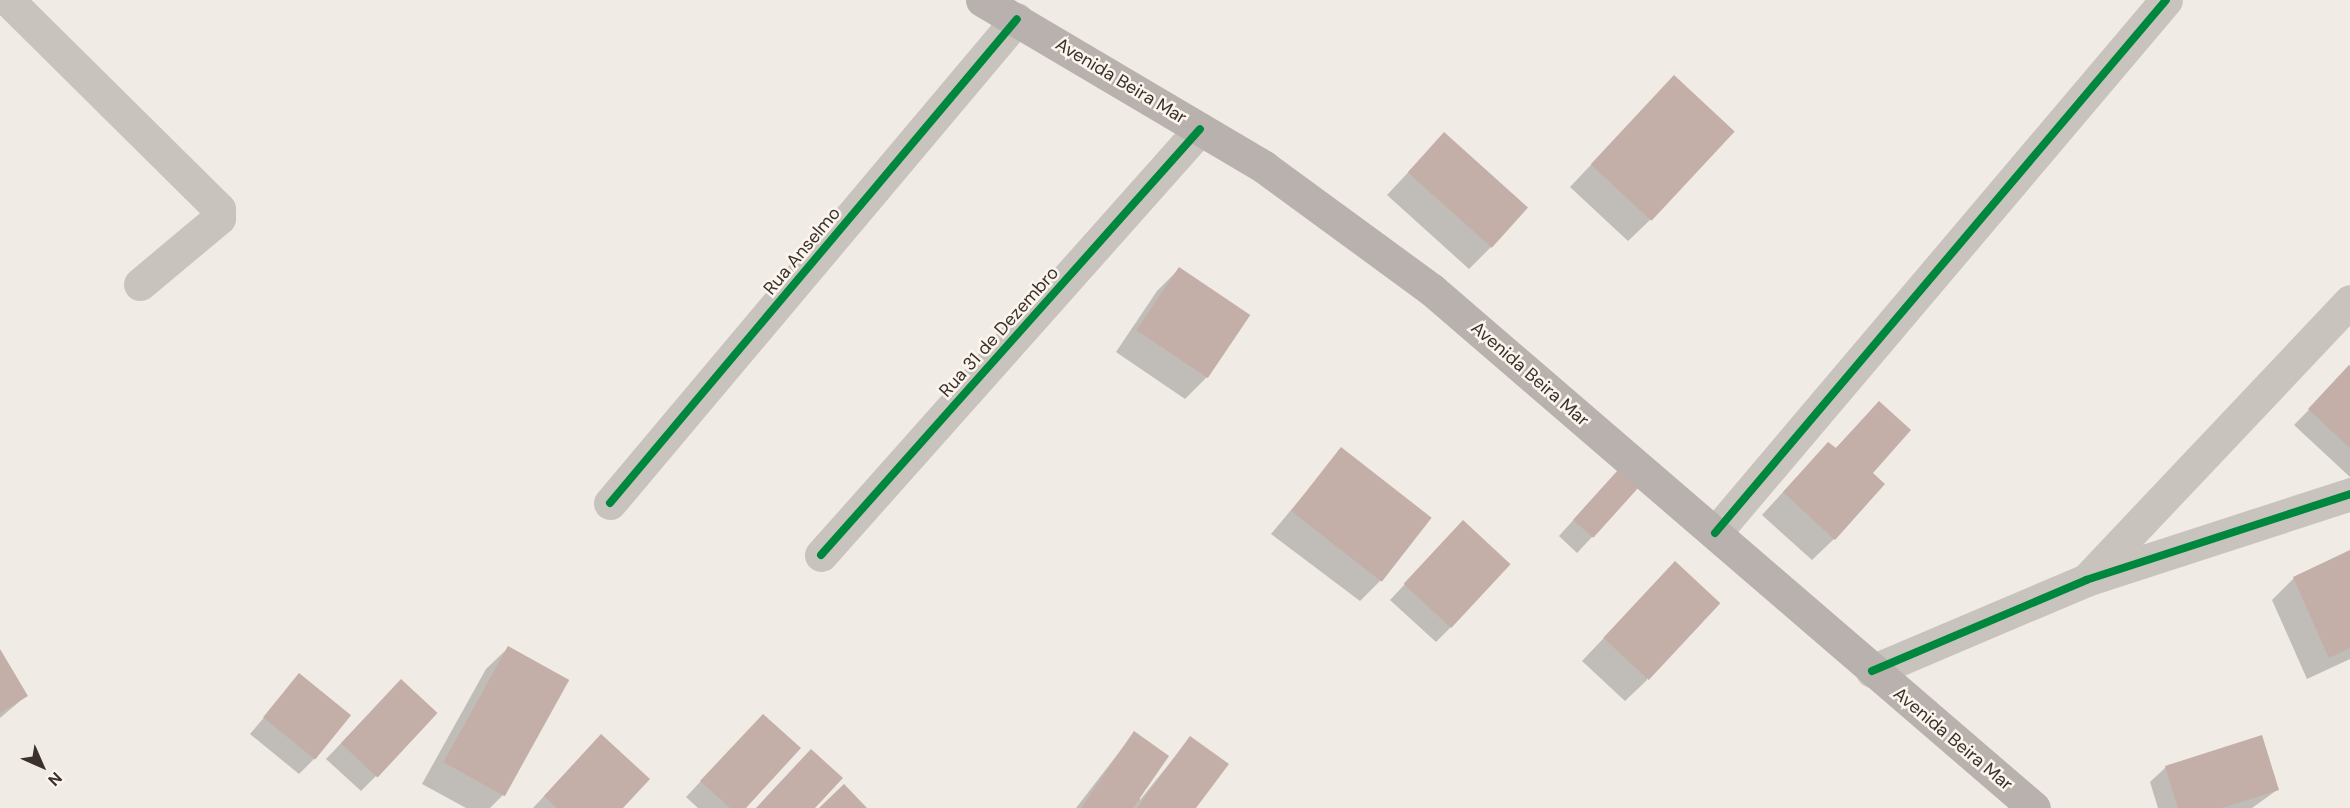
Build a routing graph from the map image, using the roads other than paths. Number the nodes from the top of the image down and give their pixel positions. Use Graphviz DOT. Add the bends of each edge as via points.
graph roads {
  1 [pos="8,0"];
  2 [pos="982,0"];
  3 [pos="2166,0"];
  4 [pos="1017,19"];
  5 [pos="1200,129"];
  6 [pos="140,284"];
  7 [pos="2350,301"];
  8 [pos="2350,494"];
  9 [pos="610,503"];
  10 [pos="1715,533"];
  11 [pos="821,555"];
  12 [pos="2086,580"];
  13 [pos="1872,671"];
  14 [pos="2034,808"];
  1 -- 6 [label="street" via="219,210 219,218"];
  2 -- 4 [label="main road, Avenida Beira Mar"];
  3 -- 10 [label="street"];
  4 -- 5 [label="main road, Avenida Beira Mar"];
  4 -- 9 [label="street, Rua Anselmo"];
  5 -- 10 [label="main road, Avenida Beira Mar" via="1264,167 1432,290"];
  5 -- 11 [label="street, Rua 31 de Dezembro"];
  7 -- 12 [label="street"];
  8 -- 12 [label="street"];
  10 -- 13 [label="main road, Avenida Beira Mar"];
  12 -- 13 [label="street"];
  13 -- 14 [label="main road, Avenida Beira Mar"];
}
